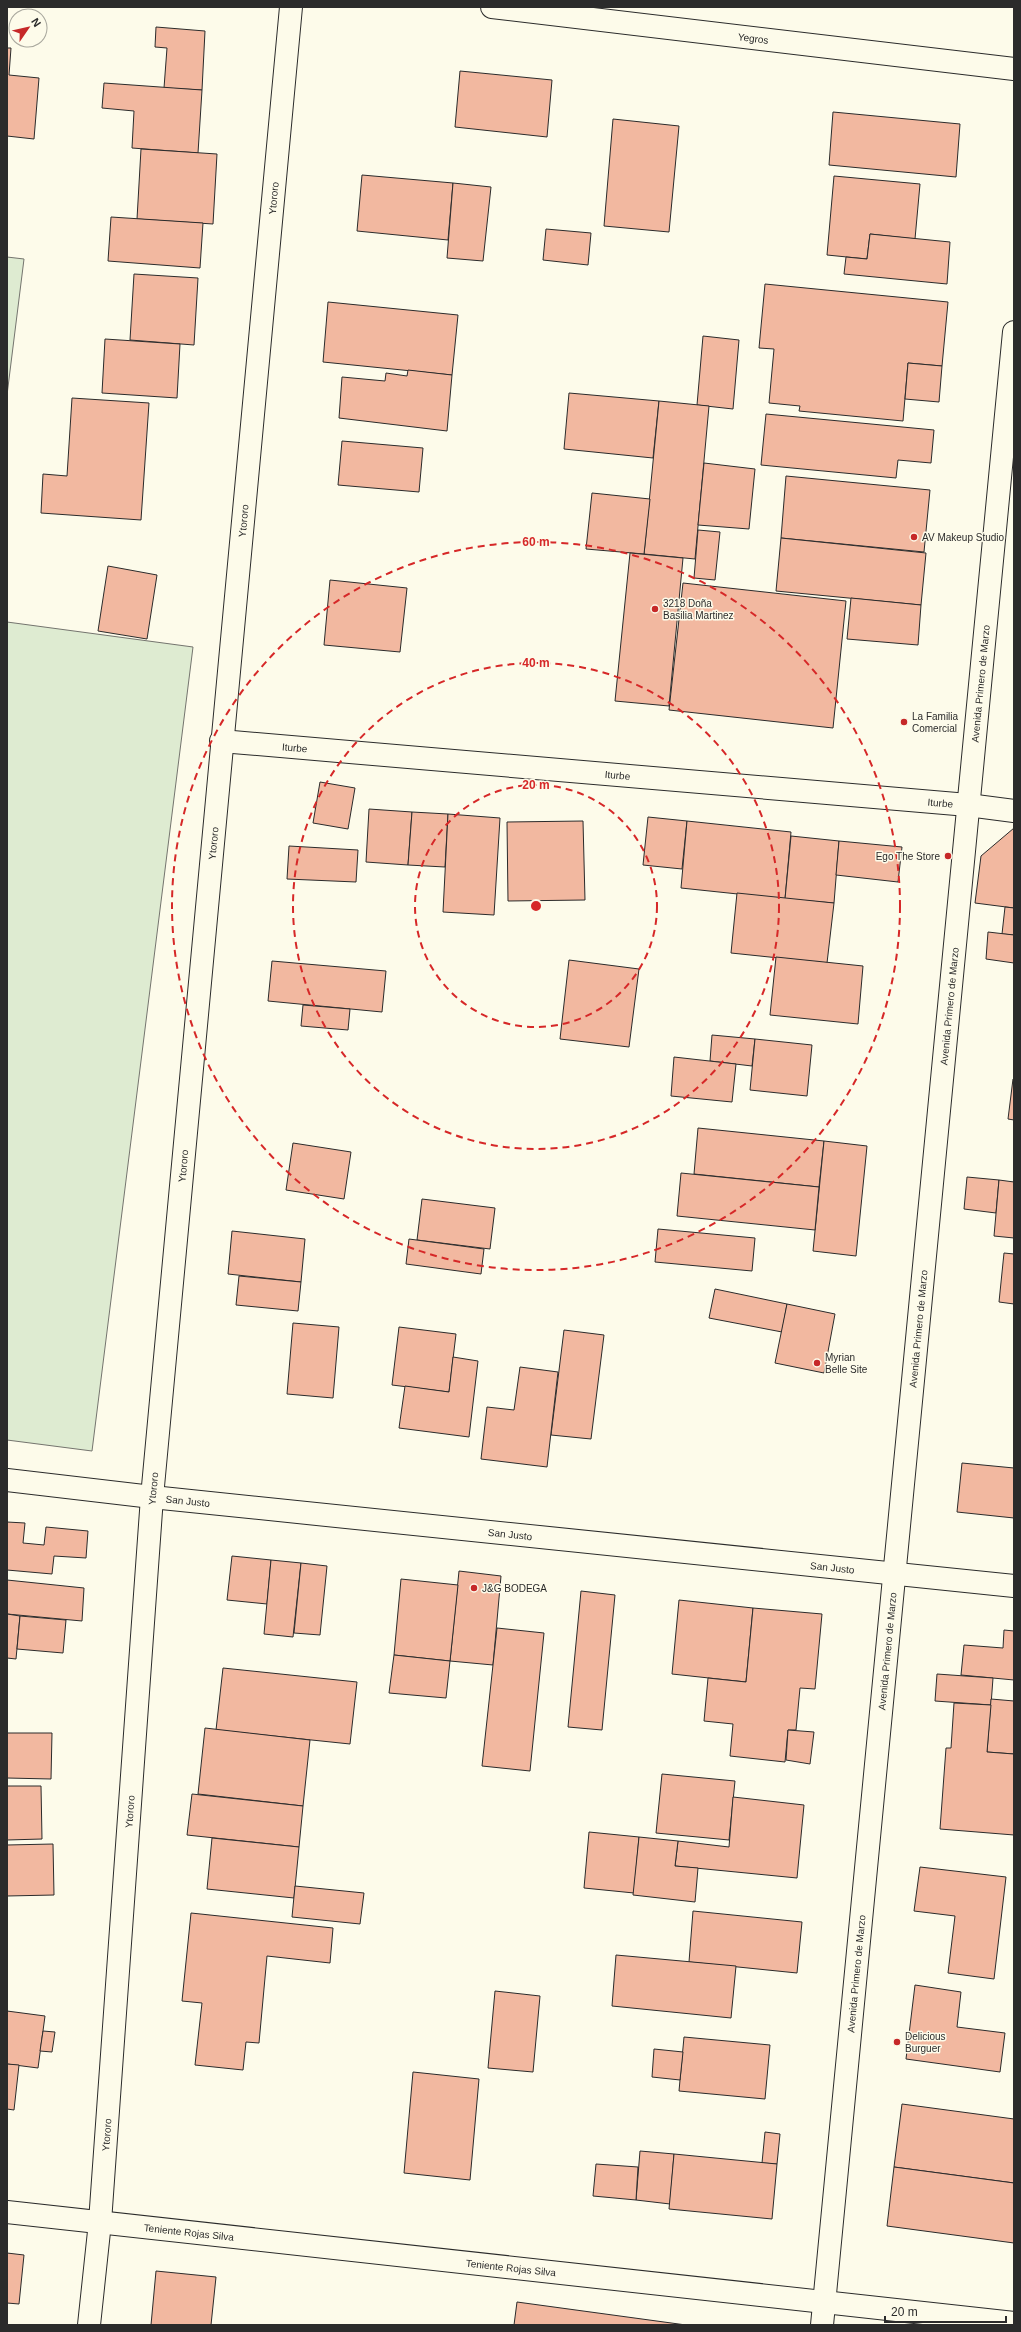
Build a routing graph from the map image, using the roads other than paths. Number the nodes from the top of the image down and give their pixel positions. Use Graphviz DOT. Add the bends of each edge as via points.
graph roads {
  1 [pos="291,7"];
  2 [pos="492,7"];
  3 [pos="1014,69"];
  4 [pos="1014,332"];
  5 [pos="221,741"];
  6 [pos="968,805"];
  7 [pos="1014,811"];
  8 [pos="7,1480"];
  9 [pos="152,1497"];
  10 [pos="895,1572"];
  11 [pos="1014,1586"];
  12 [pos="7,2212"];
  13 [pos="100,2222"];
  14 [pos="825,2302"];
  15 [pos="1014,2323"];
  16 [pos="89,2325"];
  17 [pos="822,2325"];
  1 -- 5 [label="street, Ytororo"];
  2 -- 3 [label="street, Yegros"];
  4 -- 6 [label="street, Avenida Primero de Marzo"];
  5 -- 6 [label="street, Iturbe"];
  5 -- 9 [label="street, Ytororo"];
  6 -- 7 [label="street, Iturbe"];
  6 -- 10 [label="street, Avenida Primero de Marzo"];
  8 -- 9 [label="street, San Justo"];
  9 -- 10 [label="street, San Justo"];
  9 -- 13 [label="street, Ytororo"];
  10 -- 11 [label="street, San Justo"];
  10 -- 14 [label="street, Avenida Primero de Marzo"];
  12 -- 13 [label="street, Teniente Rojas Silva"];
  13 -- 14 [label="street, Teniente Rojas Silva"];
  13 -- 16 [label="street, Ytororo"];
  14 -- 15 [label="street, Teniente Rojas Silva"];
  14 -- 17 [label="street, Avenida Primero de Marzo"];
}
